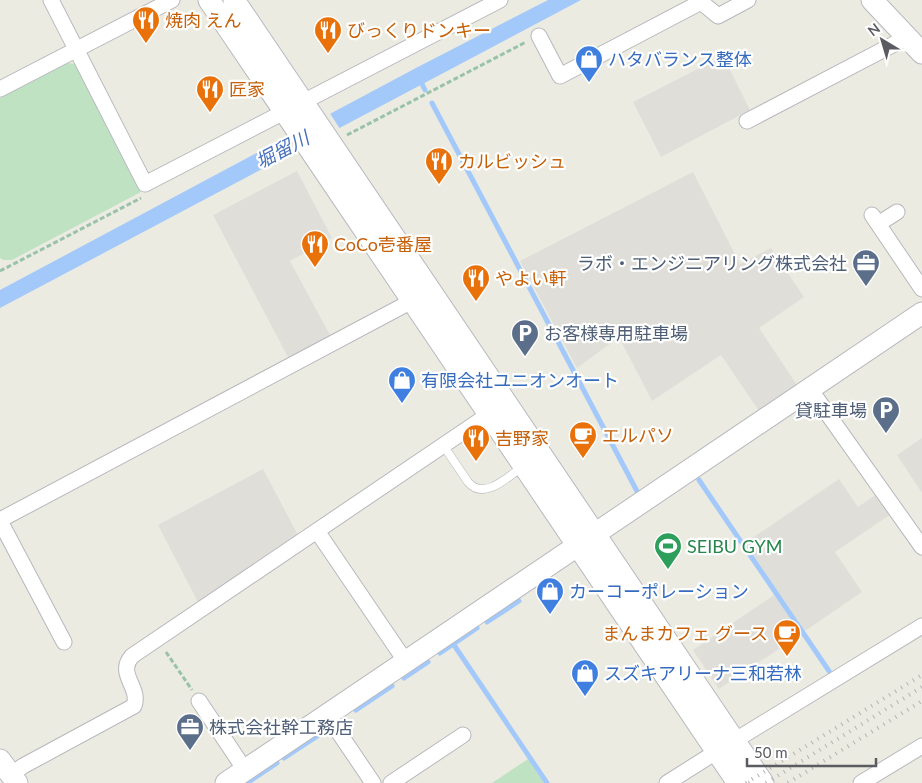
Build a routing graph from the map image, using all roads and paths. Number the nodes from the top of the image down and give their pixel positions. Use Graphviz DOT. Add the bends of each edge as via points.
graph roads {
  1 [pos="50,0"];
  2 [pos="172,0"];
  3 [pos="209,0"];
  4 [pos="234,0"];
  5 [pos="500,0"];
  6 [pos="748,0"];
  7 [pos="872,0"];
  8 [pos="539,36"];
  9 [pos="905,36"];
  10 [pos="76,50"];
  11 [pos="922,53"];
  12 [pos="0,89"];
  13 [pos="307,108"];
  14 [pos="288,118"];
  15 [pos="747,121"];
  16 [pos="338,140"];
  17 [pos="144,197"];
  18 [pos="896,212"];
  19 [pos="0,272"];
  20 [pos="922,289"];
  21 [pos="412,301"];
  22 [pos="922,314"];
  23 [pos="810,389"];
  24 [pos="488,415"];
  25 [pos="443,446"];
  26 [pos="523,466"];
  27 [pos="0,521"];
  28 [pos="317,530"];
  29 [pos="596,535"];
  30 [pos="578,547"];
  31 [pos="922,547"];
  32 [pos="922,626"];
  33 [pos="157,639"];
  34 [pos="64,642"];
  35 [pos="406,662"];
  36 [pos="199,701"];
  37 [pos="327,715"];
  38 [pos="462,735"];
  39 [pos="734,741"];
  40 [pos="922,746"];
  41 [pos="716,752"];
  42 [pos="246,770"];
  43 [pos="9,773"];
  44 [pos="226,783"];
  45 [pos="373,783"];
  46 [pos="391,783"];
  47 [pos="667,783"];
  48 [pos="738,783"];
  49 [pos="763,783"];
  50 [pos="861,783"];
  1 -- 10 [label="street"];
  2 -- 10 [label="street"];
  3 -- 14 [label="street"];
  4 -- 13 [label="street"];
  5 -- 13 [label="street"];
  6 -- 8 [label="street" via="718,16 701,2 560,76"];
  7 -- 9 [label="street"];
  8 -- 16 [label="path"];
  9 -- 11 [label="street"];
  9 -- 15 [label="street"];
  10 -- 12 [label="street"];
  10 -- 14 [label="street" via="146,184"];
  13 -- 16 [label="street"];
  14 -- 21 [label="street"];
  16 -- 29 [label="street"];
  17 -- 19 [label="path"];
  18 -- 20 [label="street" via="875,219"];
  21 -- 24 [label="street"];
  21 -- 27 [label="street"];
  22 -- 23 [label="street"];
  23 -- 29 [label="street"];
  23 -- 31 [label="street"];
  24 -- 25 [label="street"];
  24 -- 26 [label="street"];
  25 -- 26 [label="lane" via="472,487 479,490 492,487"];
  25 -- 28 [label="street"];
  26 -- 30 [label="street"];
  27 -- 34 [label="street"];
  28 -- 33 [label="street"];
  28 -- 35 [label="street"];
  29 -- 30 [label="street"];
  29 -- 39 [label="street"];
  30 -- 35 [label="street"];
  30 -- 41 [label="street"];
  32 -- 39 [label="street"];
  33 -- 36 [label="path"];
  33 -- 43 [label="street" via="127,661 126,668 136,699 134,706"];
  35 -- 37 [label="street"];
  36 -- 42 [label="street"];
  37 -- 42 [label="street"];
  37 -- 45 [label="street"];
  38 -- 46 [label="street"];
  39 -- 49 [label="street"];
  40 -- 50 [label="street"];
  41 -- 47 [label="street"];
  41 -- 48 [label="street"];
  42 -- 44 [label="street"];
}
